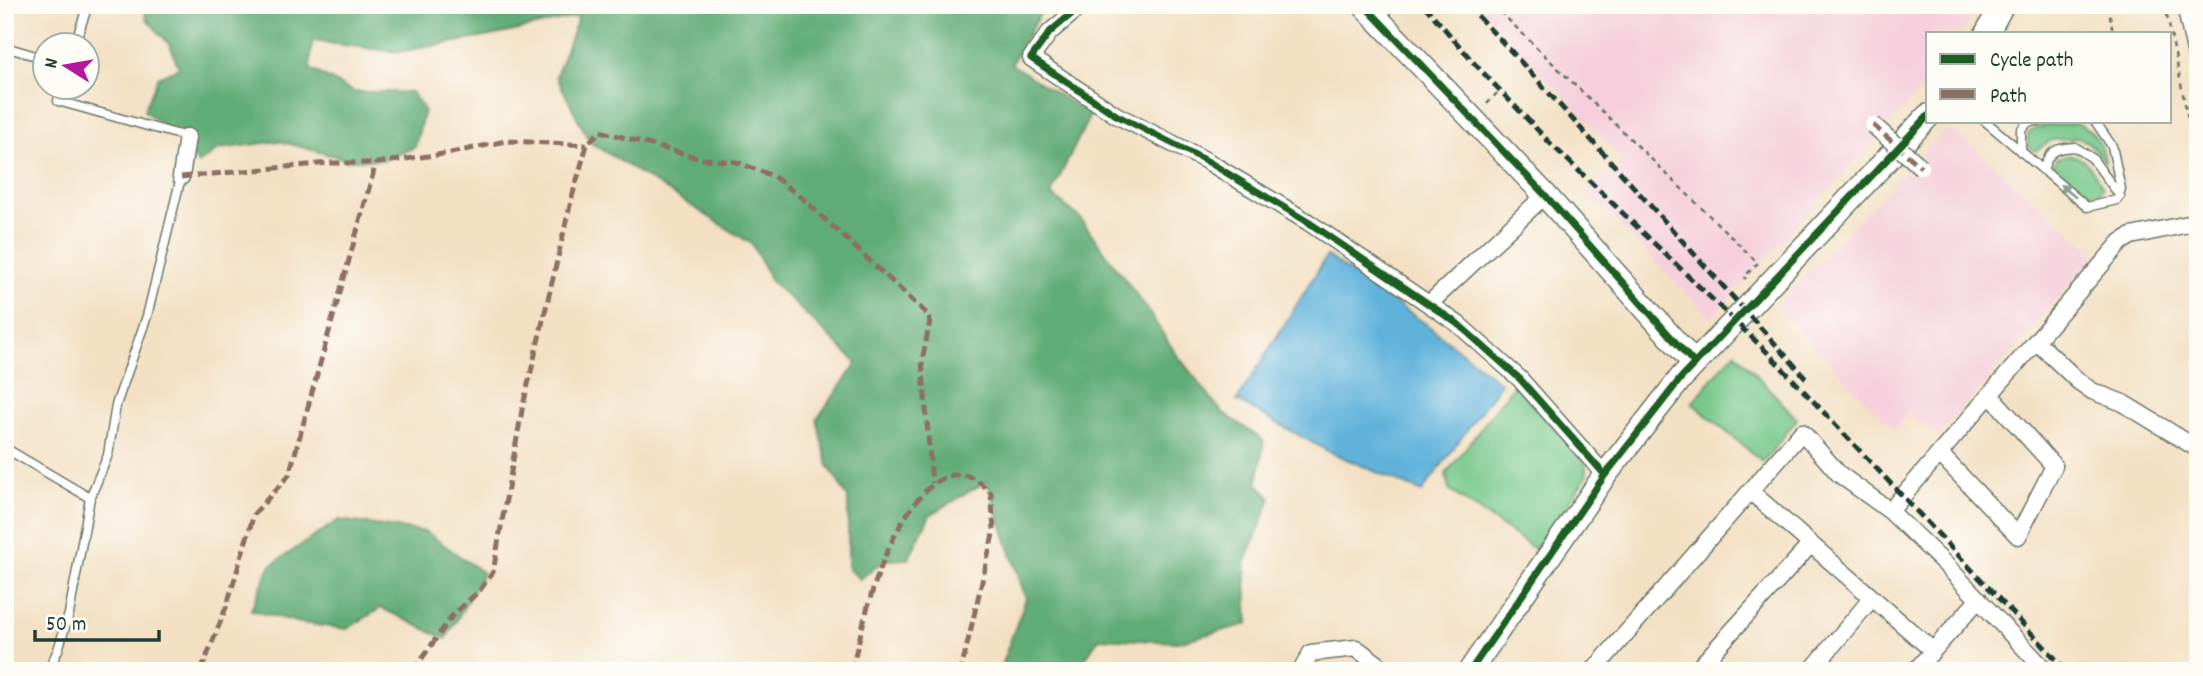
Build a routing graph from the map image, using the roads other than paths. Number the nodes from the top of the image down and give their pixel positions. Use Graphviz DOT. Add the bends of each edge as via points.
graph roads {
  1 [pos="88,5"];
  2 [pos="1082,5"];
  3 [pos="1364,5"];
  4 [pos="2002,5"];
  5 [pos="2185,5"];
  6 [pos="2194,27"];
  7 [pos="79,32"];
  8 [pos="1988,32"];
  9 [pos="5,47"];
  10 [pos="32,56"];
  11 [pos="2198,65"];
  12 [pos="62,102"];
  13 [pos="1926,119"];
  14 [pos="1986,122"];
  15 [pos="2028,122"];
  16 [pos="2096,122"];
  17 [pos="2002,123"];
  18 [pos="1873,125"];
  19 [pos="2002,135"];
  20 [pos="187,137"];
  21 [pos="2021,152"];
  22 [pos="1921,167"];
  23 [pos="2043,170"];
  24 [pos="181,177"];
  25 [pos="1545,195"];
  26 [pos="2120,195"];
  27 [pos="2198,222"];
  28 [pos="1429,304"];
  29 [pos="2036,341"];
  30 [pos="1694,363"];
  31 [pos="1990,395"];
  32 [pos="5,448"];
  33 [pos="2198,449"];
  34 [pos="1941,455"];
  35 [pos="1605,475"];
  36 [pos="1751,491"];
  37 [pos="90,498"];
  38 [pos="1890,511"];
  39 [pos="1811,544"];
  40 [pos="1872,598"];
  41 [pos="1979,598"];
  42 [pos="1932,650"];
  43 [pos="2032,658"];
  44 [pos="1477,669"];
  45 [pos="48,671"];
  46 [pos="1301,671"];
  47 [pos="1387,671"];
  48 [pos="1593,671"];
  49 [pos="1696,671"];
  50 [pos="1811,671"];
  51 [pos="1915,671"];
  52 [pos="2021,671"];
  53 [pos="2046,671"];
  1 -- 7 [label="lane"];
  2 -- 28 [label="street" via="1050,32 1031,58 1116,115 1207,160 1308,222"];
  3 -- 25 [label="street"];
  4 -- 8 [label="street"];
  5 -- 6 [label="street"];
  6 -- 11 [label="street"];
  9 -- 10 [label="lane"];
  12 -- 20 [label="lane"];
  13 -- 30 [label="street"];
  14 -- 19 [label="lane"];
  15 -- 21 [label="lane" via="2021,130"];
  16 -- 26 [label="lane" via="2112,146"];
  17 -- 19 [label="lane"];
  18 -- 22 [label="street, bridge"];
  19 -- 21 [label="lane"];
  20 -- 24 [label="street"];
  21 -- 23 [label="lane"];
  26 -- 23 [label="lane, one-way" via="2117,200 2087,207"];
  23 -- 26 [label="lane" via="2052,150 2075,146 2092,158"];
  24 -- 37 [label="lane" via="147,316 116,405 108,455"];
  25 -- 28 [label="street"];
  25 -- 30 [label="street"];
  27 -- 29 [label="street" via="2121,242"];
  28 -- 35 [label="street" via="1520,379"];
  29 -- 31 [label="street"];
  29 -- 33 [label="street" via="2092,391 2123,403"];
  30 -- 35 [label="street"];
  31 -- 34 [label="street"];
  31 -- 34 [label="street" via="2054,466 2018,536"];
  32 -- 37 [label="lane"];
  34 -- 38 [label="street"];
  35 -- 44 [label="street"];
  36 -- 38 [label="street" via="1802,432 1839,474"];
  36 -- 39 [label="street"];
  36 -- 48 [label="street"];
  37 -- 45 [label="lane" via="69,614"];
  38 -- 41 [label="street"];
  39 -- 40 [label="street"];
  39 -- 49 [label="street"];
  40 -- 42 [label="street"];
  40 -- 50 [label="street"];
  41 -- 42 [label="street"];
  41 -- 43 [label="street"];
  42 -- 51 [label="street"];
  43 -- 52 [label="street"];
  43 -- 53 [label="street"];
  46 -- 47 [label="street" via="1311,653 1356,648"];
}
